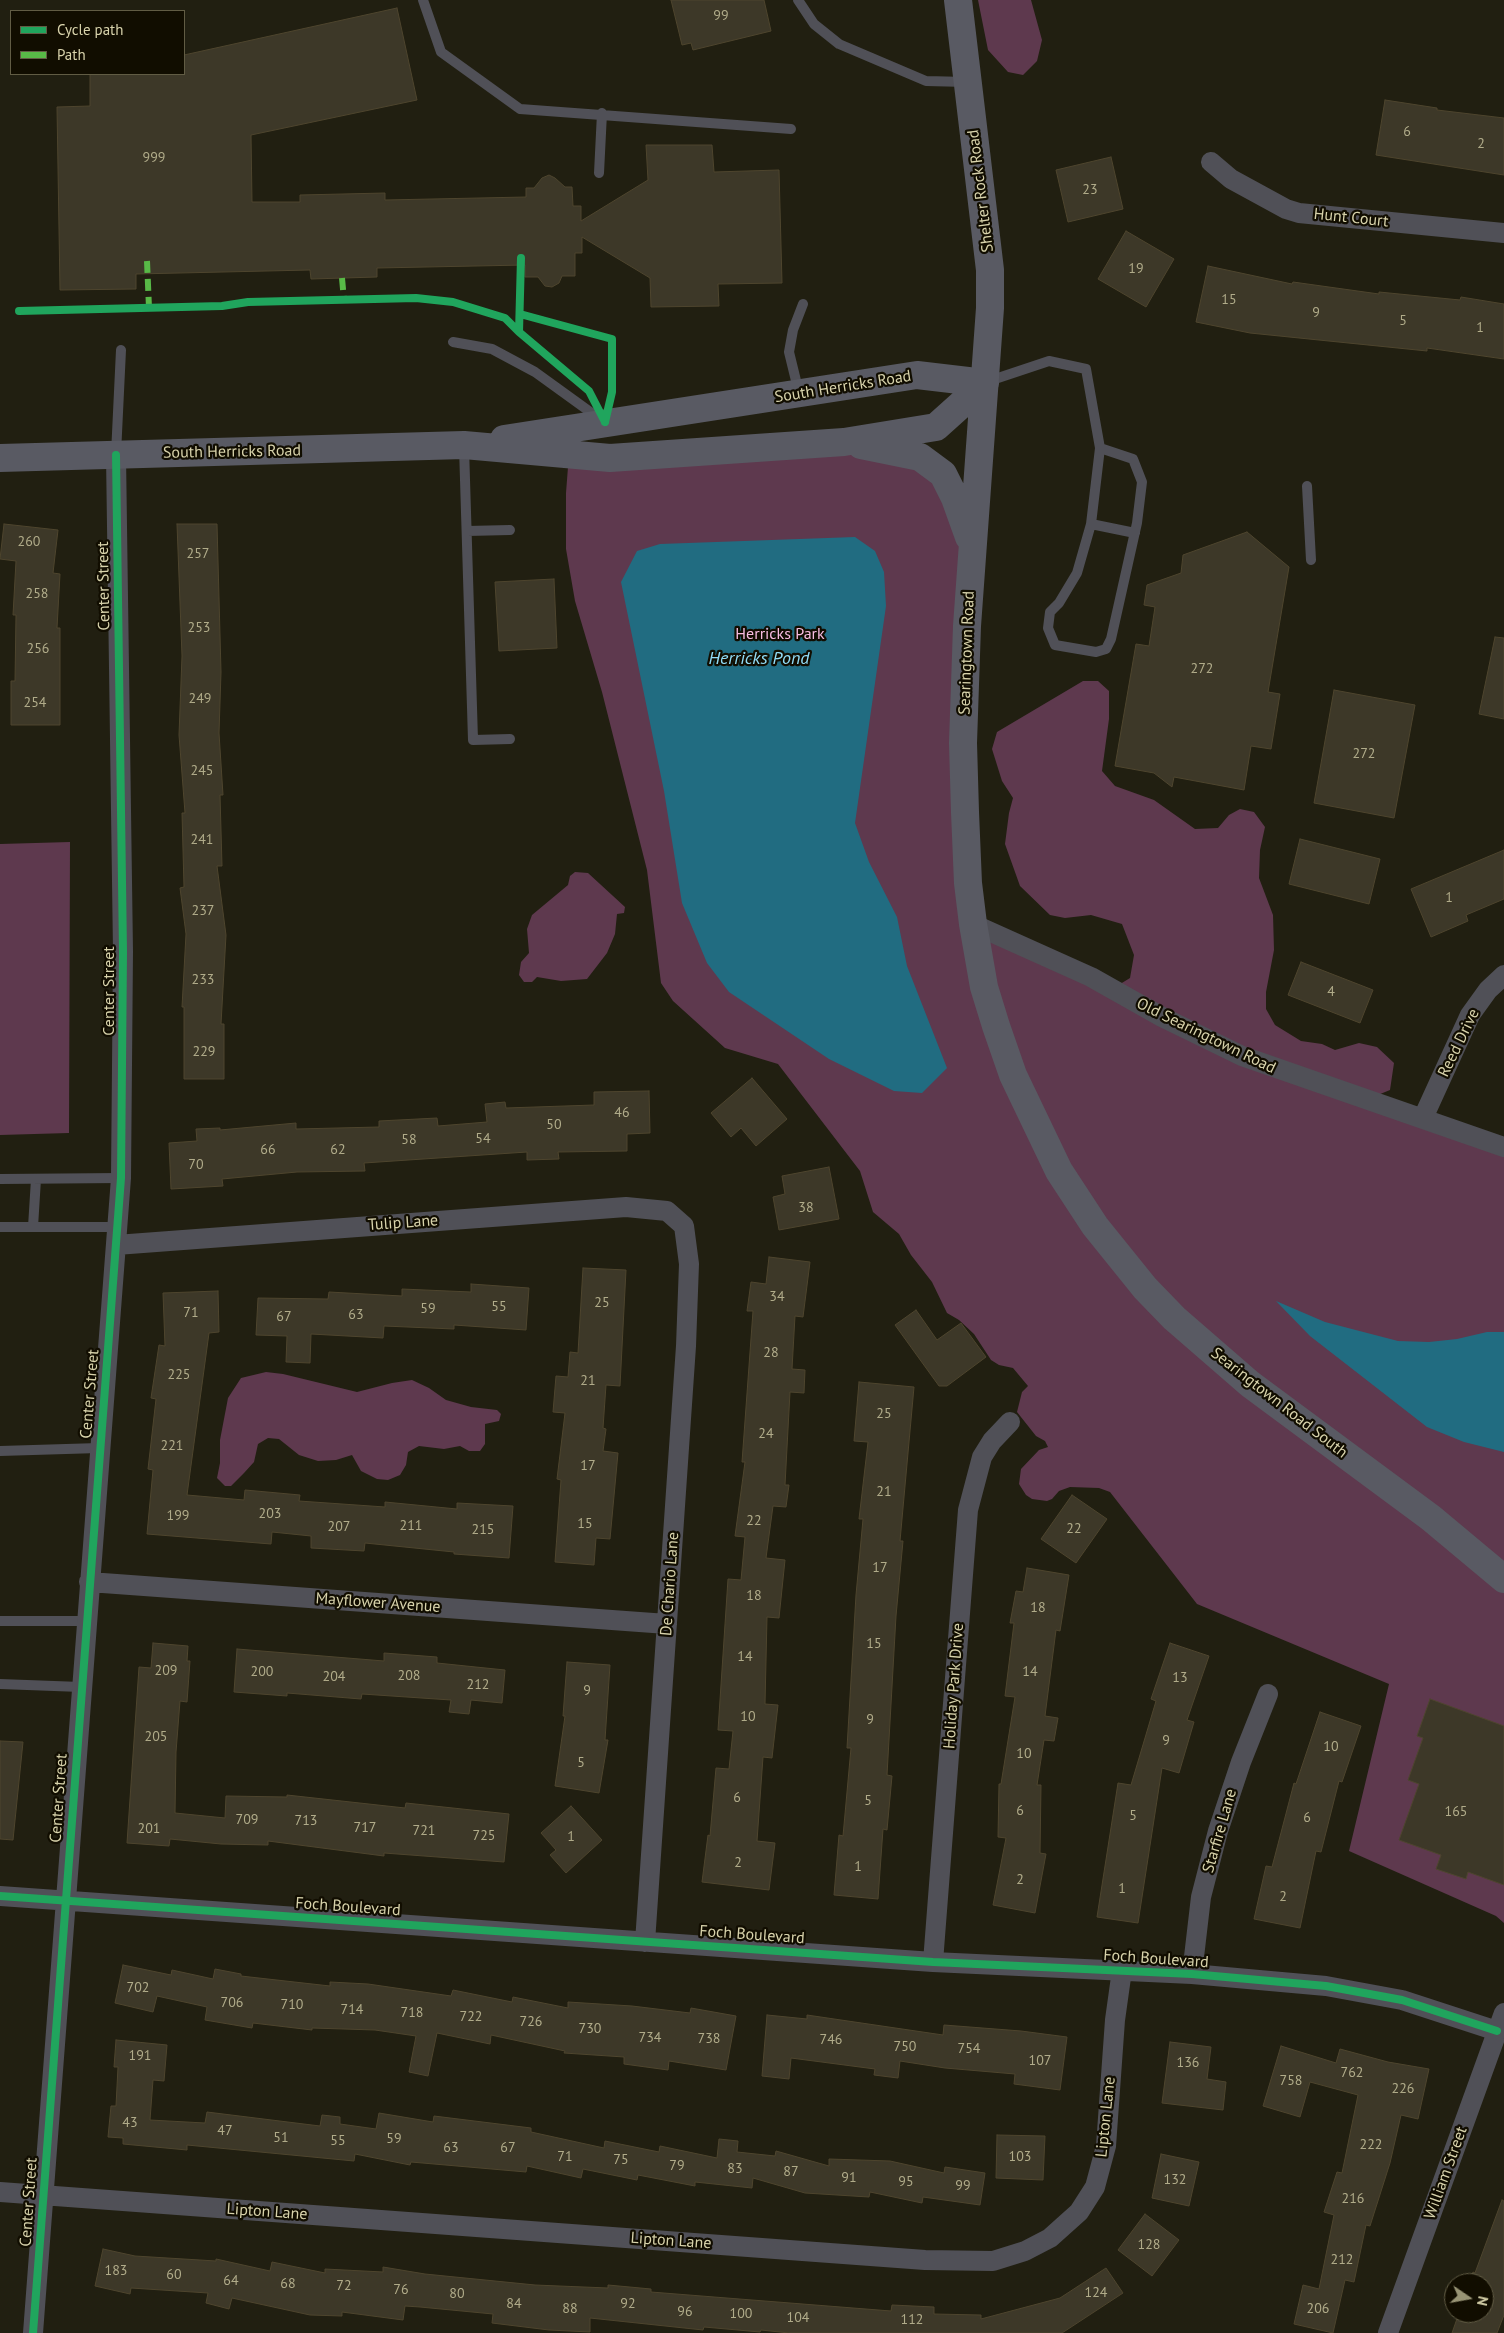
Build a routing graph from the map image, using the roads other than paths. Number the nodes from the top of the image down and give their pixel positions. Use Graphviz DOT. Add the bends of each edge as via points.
graph roads {
  1 [pos="423,0"];
  2 [pos="798,0"];
  3 [pos="958,0"];
  4 [pos="968,82"];
  5 [pos="602,113"];
  6 [pos="791,128"];
  7 [pos="1211,162"];
  8 [pos="599,173"];
  9 [pos="1504,233"];
  10 [pos="804,304"];
  11 [pos="453,342"];
  12 [pos="121,350"];
  13 [pos="985,383"];
  14 [pos="799,394"];
  15 [pos="605,422"];
  16 [pos="844,442"];
  17 [pos="464,445"];
  18 [pos="1100,448"];
  19 [pos="116,455"];
  20 [pos="0,458"];
  21 [pos="1307,486"];
  22 [pos="1091,524"];
  23 [pos="510,530"];
  24 [pos="467,531"];
  25 [pos="1135,533"];
  26 [pos="972,546"];
  27 [pos="1311,560"];
  28 [pos="510,739"];
  29 [pos="973,924"];
  30 [pos="1504,975"];
  31 [pos="1423,1118"];
  32 [pos="1504,1147"];
  33 [pos="121,1178"];
  34 [pos="0,1179"];
  35 [pos="36,1179"];
  36 [pos="684,1226"];
  37 [pos="33,1227"];
  38 [pos="0,1228"];
  39 [pos="117,1236"];
  40 [pos="1010,1422"];
  41 [pos="99,1448"];
  42 [pos="0,1451"];
  43 [pos="1504,1579"];
  44 [pos="89,1582"];
  45 [pos="0,1621"];
  46 [pos="86,1621"];
  47 [pos="667,1624"];
  48 [pos="0,1684"];
  49 [pos="81,1687"];
  50 [pos="1268,1694"];
  51 [pos="0,1896"];
  52 [pos="64,1901"];
  53 [pos="645,1942"];
  54 [pos="933,1962"];
  55 [pos="1122,1970"];
  56 [pos="1192,1974"];
  57 [pos="1500,2022"];
  58 [pos="0,2192"];
  59 [pos="44,2195"];
  60 [pos="33,2333"];
  61 [pos="1388,2333"];
  1 -- 5 [label="lane" via="441,52 520,109"];
  2 -- 4 [label="lane" via="814,24 839,44 926,81"];
  3 -- 4 [label="main road, Shelter Rock Road"];
  4 -- 13 [label="main road, Shelter Rock Road" via="990,270"];
  5 -- 6 [label="lane"];
  5 -- 8 [label="lane"];
  7 -- 9 [label="street, Hunt Court" via="1231,179 1299,213"];
  10 -- 14 [label="lane" via="793,330 789,352"];
  11 -- 15 [label="lane" via="492,349 535,372"];
  12 -- 19 [label="lane"];
  13 -- 14 [label="main road, South Herricks Road" via="917,375"];
  13 -- 16 [label="main road, South Herricks Road" via="936,427"];
  13 -- 18 [label="lane" via="1049,361 1086,369"];
  13 -- 26 [label="main road, Searingtown Road"];
  14 -- 15 [label="main road, South Herricks Road"];
  15 -- 17 [label="main road, South Herricks Road"];
  16 -- 17 [label="main road, South Herricks Road" via="610,458"];
  16 -- 26 [label="main road" via="920,458 943,474"];
  17 -- 19 [label="main road, South Herricks Road"];
  17 -- 24 [label="lane"];
  18 -- 22 [label="lane"];
  18 -- 25 [label="lane" via="1133,459 1142,482"];
  19 -- 20 [label="main road, South Herricks Road"];
  19 -- 33 [label="street, Center Street" via="122,952"];
  21 -- 27 [label="lane"];
  22 -- 25 [label="lane"];
  22 -- 25 [label="lane" via="1077,573 1050,612 1048,628 1055,645 1096,652 1106,649"];
  23 -- 24 [label="lane"];
  24 -- 28 [label="lane" via="473,740"];
  26 -- 29 [label="main road, Searingtown Road" via="963,743 968,883"];
  29 -- 31 [label="street, Old Searingtown Road" via="1091,977 1162,1017 1242,1056"];
  29 -- 43 [label="main road, Searingtown Road South" via="984,987 996,1026 1039,1134 1058,1171 1145,1288 1174,1318 1250,1384 1431,1518"];
  30 -- 31 [label="street, Reed Drive" via="1470,1015"];
  31 -- 32 [label="street, Old Searingtown Road"];
  33 -- 35 [label="lane"];
  33 -- 39 [label="street, Center Street"];
  34 -- 35 [label="lane"];
  35 -- 37 [label="lane"];
  36 -- 39 [label="street, Tulip Lane" via="667,1211 626,1207"];
  36 -- 47 [label="street, De Chario Lane" via="689,1264 686,1346"];
  37 -- 38 [label="lane"];
  37 -- 39 [label="lane"];
  39 -- 41 [label="street, Center Street"];
  40 -- 54 [label="street, Holiday Park Drive" via="982,1457 968,1510"];
  41 -- 42 [label="lane"];
  41 -- 44 [label="street, Center Street"];
  44 -- 46 [label="street, Center Street"];
  44 -- 47 [label="street, Mayflower Avenue"];
  45 -- 46 [label="lane"];
  46 -- 49 [label="street, Center Street"];
  47 -- 53 [label="street, De Chario Lane"];
  48 -- 49 [label="lane"];
  49 -- 52 [label="street, Center Street"];
  50 -- 56 [label="street, Starfire Lane" via="1218,1831 1201,1897"];
  51 -- 52 [label="street, Foch Boulevard"];
  52 -- 53 [label="street, Foch Boulevard"];
  52 -- 59 [label="street, Center Street"];
  53 -- 54 [label="street, Foch Boulevard"];
  54 -- 55 [label="street, Foch Boulevard"];
  55 -- 56 [label="street, Foch Boulevard"];
  55 -- 59 [label="street, Lipton Lane" via="1106,2146 1095,2187 1079,2212 1050,2238 1025,2251 994,2261 915,2259"];
  56 -- 57 [label="street, Foch Boulevard" via="1326,1986"];
  57 -- 61 [label="street, William Street"];
  58 -- 59 [label="street, Lipton Lane"];
  59 -- 60 [label="street, Center Street"];
}
